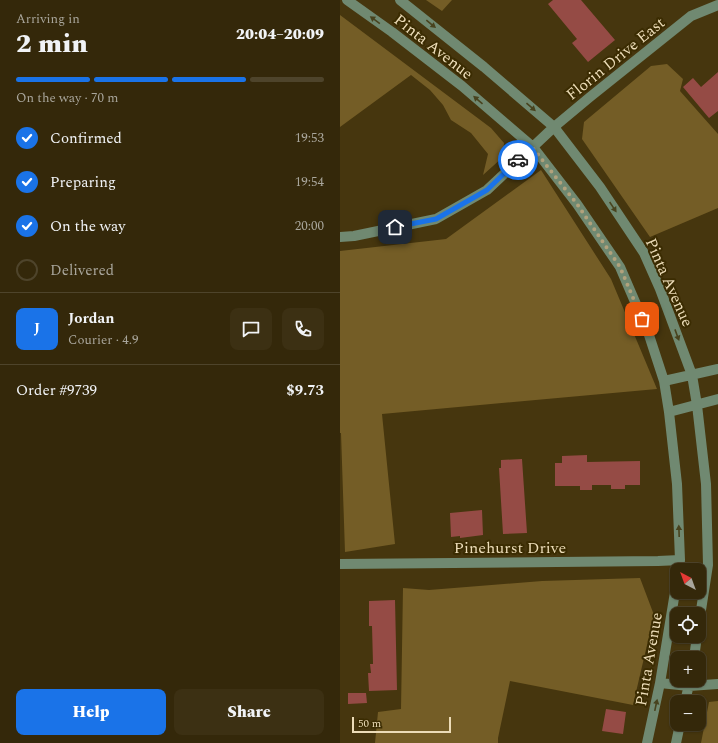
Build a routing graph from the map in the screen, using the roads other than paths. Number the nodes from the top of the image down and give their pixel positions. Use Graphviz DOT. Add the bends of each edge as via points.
graph roads {
  1 [pos="348,0"];
  2 [pos="400,0"];
  3 [pos="718,4"];
  4 [pos="554,127"];
  5 [pos="532,147"];
  6 [pos="340,237"];
  7 [pos="718,369"];
  8 [pos="692,374"];
  9 [pos="664,381"];
  10 [pos="718,399"];
  11 [pos="697,405"];
  12 [pos="668,412"];
  13 [pos="670,563"];
  14 [pos="679,563"];
  15 [pos="340,564"];
  16 [pos="674,599"];
  17 [pos="701,607"];
  18 [pos="660,683"];
  19 [pos="670,683"];
  20 [pos="706,684"];
  21 [pos="718,684"];
  22 [pos="679,731"];
  23 [pos="648,743"];
  24 [pos="676,743"];
  5 -- 1 [label="street, Pinta Avenue, one-way" via="462,86"];
  2 -- 4 [label="street, Pinta Avenue, one-way"];
  3 -- 4 [label="street, Florin Drive East" via="691,16"];
  4 -- 5 [label="street, Florin Drive East"];
  4 -- 8 [label="street, Pinta Avenue, one-way" via="600,187 644,253"];
  5 -- 6 [label="street, Florin Drive East" via="487,190 436,219"];
  5 -- 9 [label="street, Pinta Avenue" via="577,204 620,267 648,332"];
  7 -- 8 [label="street"];
  8 -- 9 [label="street"];
  8 -- 11 [label="street, Pinta Avenue"];
  9 -- 12 [label="street, Pinta Avenue"];
  10 -- 11 [label="street"];
  11 -- 12 [label="street"];
  11 -- 17 [label="street, Pinta Avenue" via="706,484 708,565"];
  14 -- 12 [label="street, Pinta Avenue, one-way" via="677,484"];
  13 -- 15 [label="street, Pinehurst Drive" via="658,561"];
  16 -- 18 [label="street, Pinta Avenue"];
  18 -- 19 [label="street"];
  23 -- 18 [label="street, Pinta Avenue, one-way"];
  20 -- 21 [label="street"];
  22 -- 24 [label="street"];
}
